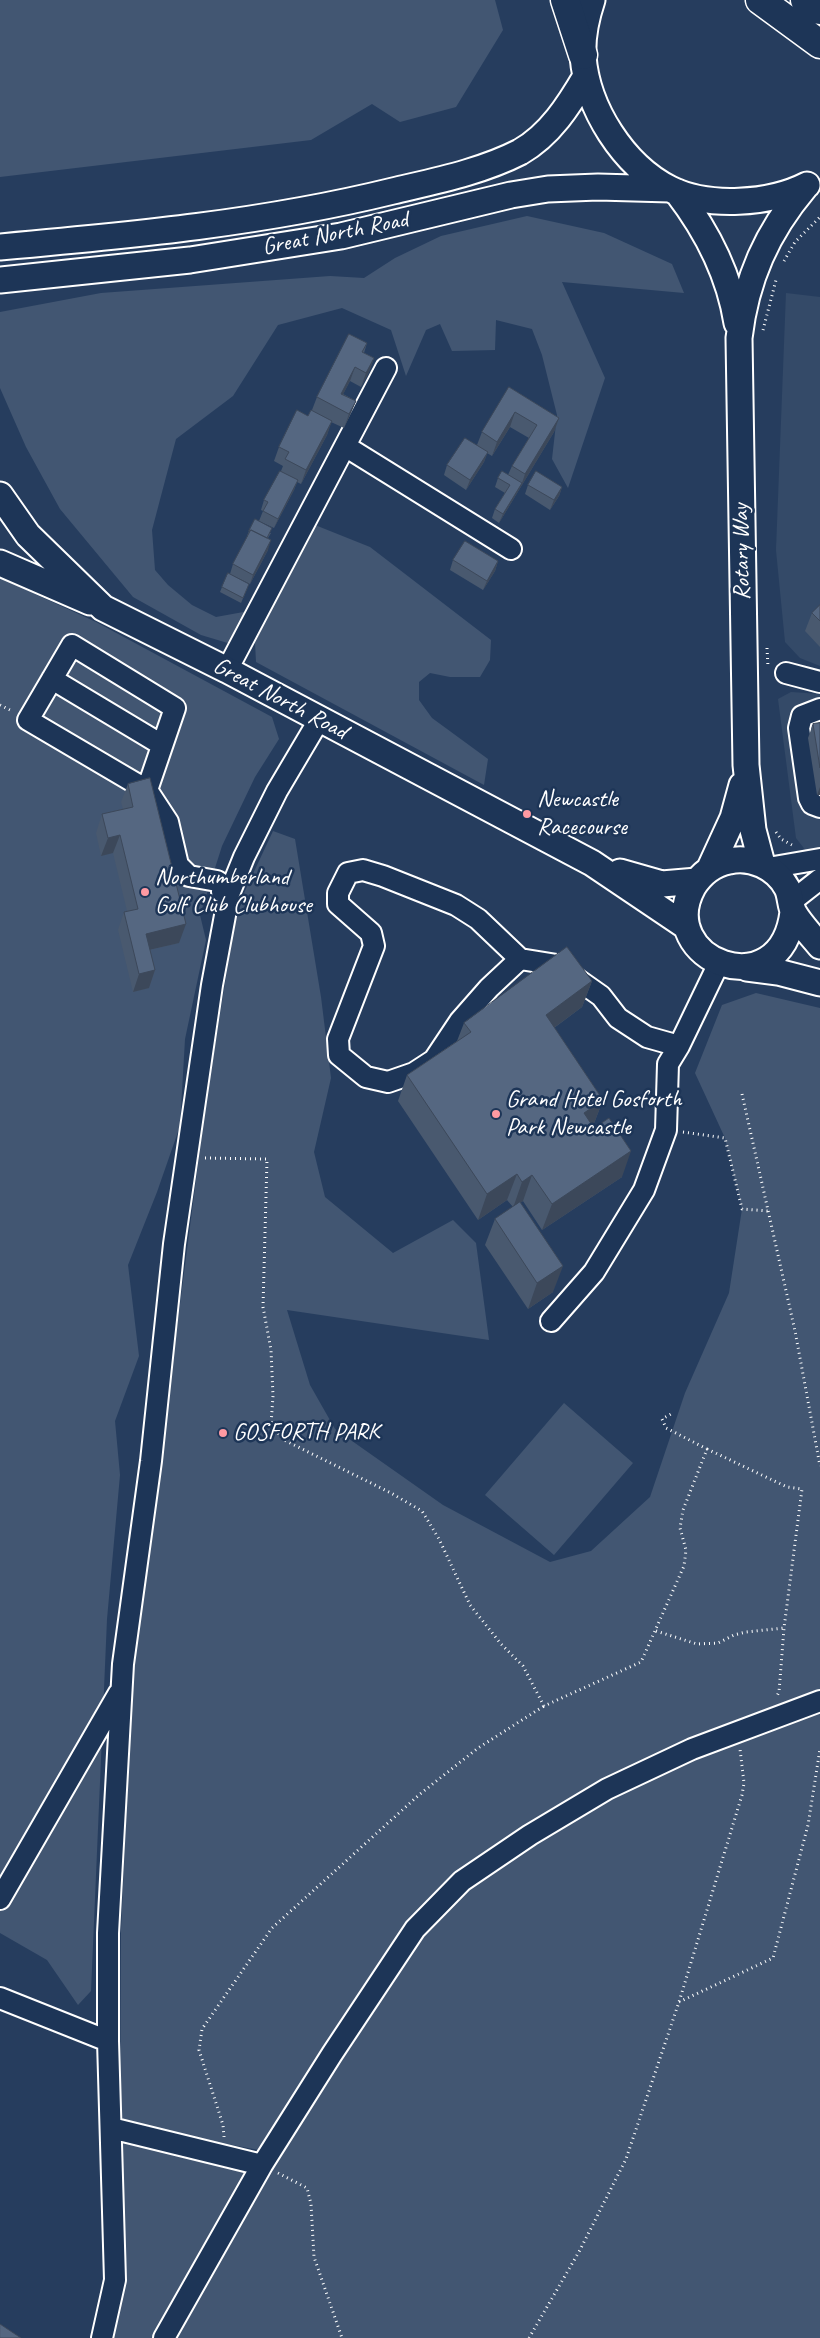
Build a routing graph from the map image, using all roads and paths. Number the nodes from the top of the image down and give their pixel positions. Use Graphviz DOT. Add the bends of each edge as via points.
graph roads {
  1 [pos="566,0"];
  2 [pos="592,0"];
  3 [pos="760,0"];
  4 [pos="805,0"];
  5 [pos="820,10"];
  6 [pos="820,44"];
  7 [pos="584,65"];
  8 [pos="813,182"];
  9 [pos="673,190"];
  10 [pos="820,217"];
  11 [pos="0,248"];
  12 [pos="782,264"];
  13 [pos="778,272"];
  14 [pos="0,280"];
  15 [pos="751,338"];
  16 [pos="386,368"];
  17 [pos="345,446"];
  18 [pos="0,496"];
  19 [pos="510,548"];
  20 [pos="0,563"];
  21 [pos="103,608"];
  22 [pos="766,639"];
  23 [pos="227,670"];
  24 [pos="777,674"];
  25 [pos="52,679"];
  26 [pos="820,682"];
  27 [pos="820,709"];
  28 [pos="319,720"];
  29 [pos="162,745"];
  30 [pos="746,765"];
  31 [pos="147,790"];
  32 [pos="820,806"];
  33 [pos="753,830"];
  34 [pos="592,862"];
  35 [pos="765,866"];
  36 [pos="817,866"];
  37 [pos="704,875"];
  38 [pos="229,894"];
  39 [pos="793,906"];
  40 [pos="687,927"];
  41 [pos="820,946"];
  42 [pos="520,959"];
  43 [pos="719,964"];
  44 [pos="744,967"];
  45 [pos="820,983"];
  46 [pos="679,1046"];
  47 [pos="742,1094"];
  48 [pos="666,1130"];
  49 [pos="187,1158"];
  50 [pos="768,1211"];
  51 [pos="551,1322"];
  52 [pos="671,1414"];
  53 [pos="708,1449"];
  54 [pos="820,1466"];
  55 [pos="784,1628"];
  56 [pos="656,1631"];
  57 [pos="121,1690"];
  58 [pos="820,1701"];
  59 [pos="772,1704"];
  60 [pos="544,1706"];
  61 [pos="738,1732"];
  62 [pos="820,1749"];
  63 [pos="0,1898"];
  64 [pos="0,1998"];
  65 [pos="679,2002"];
  66 [pos="108,2041"];
  67 [pos="111,2128"];
  68 [pos="226,2156"];
  69 [pos="262,2165"];
  70 [pos="102,2338"];
  71 [pos="164,2338"];
  72 [pos="342,2338"];
  73 [pos="529,2338"];
  1 -- 7 [label="highway"];
  2 -- 7 [label="main road" via="585,22"];
  3 -- 6 [label="highway"];
  4 -- 5 [label="highway"];
  7 -- 9 [label="main road" via="598,111 608,130 643,172"];
  7 -- 11 [label="main road, Great North Road" via="572,100 543,135 520,151 488,166 328,206 184,230"];
  8 -- 9 [label="main road" via="780,195 755,200 702,198"];
  8 -- 15 [label="main road, Rotary Way" via="776,224 758,260 747,290"];
  9 -- 14 [label="main road, Great North Road" via="548,189 332,237 190,260"];
  9 -- 15 [label="main road, Rotary Way" via="703,228"];
  10 -- 12 [label="path" via="795,242"];
  13 -- 15 [label="path"];
  15 -- 30 [label="main road, Rotary Way"];
  16 -- 17 [label="street"];
  17 -- 19 [label="street"];
  17 -- 23 [label="street"];
  18 -- 21 [label="main road, Great North Road" via="28,535"];
  20 -- 21 [label="main road"];
  21 -- 23 [label="main road, Great North Road"];
  22 -- 24 [label="path"];
  23 -- 28 [label="main road, Great North Road"];
  24 -- 26 [label="street"];
  25 -- 29 [label="street"];
  25 -- 29 [label="street" via="72,645 175,708"];
  25 -- 31 [label="street" via="28,720"];
  27 -- 32 [label="street" via="802,716 799,728 809,798 812,804"];
  28 -- 34 [label="main road, Great North Road"];
  28 -- 38 [label="street" via="277,791"];
  29 -- 31 [label="street"];
  30 -- 33 [label="main road, Rotary Way"];
  30 -- 37 [label="main road, Rotary Way" via="733,818"];
  31 -- 38 [label="street" via="168,822 178,865 189,876 217,881 223,885 222,892"];
  33 -- 35 [label="main road, Rotary Way"];
  33 -- 36 [label="path" via="774,829 781,839 803,846"];
  34 -- 37 [label="main road, Great North Road" via="662,884"];
  34 -- 40 [label="main road, Great North Road"];
  35 -- 36 [label="street"];
  35 -- 37 [label="main road" via="735,860"];
  35 -- 39 [label="main road" via="779,877"];
  36 -- 39 [label="street"];
  37 -- 40 [label="main road" via="687,903"];
  38 -- 49 [label="street" via="212,984"];
  39 -- 41 [label="main road"];
  39 -- 44 [label="main road" via="791,928 785,943 760,964"];
  40 -- 43 [label="main road" via="699,949"];
  42 -- 42 [label="street" via="460,1021 434,1060 414,1073 388,1082 373,1079 339,1055 338,1039 374,946 371,933 338,904 338,893 348,873 363,870 456,905 478,919"];
  42 -- 46 [label="street" via="557,965 601,996 618,1018 647,1037"];
  43 -- 44 [label="main road"];
  43 -- 46 [label="street"];
  44 -- 45 [label="main road"];
  46 -- 48 [label="street" via="668,1064"];
  47 -- 50 [label="path"];
  48 -- 50 [label="path" via="725,1138 742,1209"];
  48 -- 51 [label="street" via="644,1190 594,1272"];
  49 -- 57 [label="street"];
  49 -- 60 [label="path" via="267,1159 263,1307 271,1350 271,1425 284,1440 422,1511 470,1604 500,1644 523,1666"];
  50 -- 54 [label="path"];
  52 -- 53 [label="path" via="662,1420 666,1428"];
  53 -- 55 [label="path" via="787,1487 802,1489"];
  53 -- 56 [label="path" via="683,1510 680,1528 686,1550 684,1566"];
  55 -- 56 [label="path" via="746,1632 718,1644 697,1644"];
  55 -- 59 [label="path" via="779,1692"];
  56 -- 60 [label="path" via="641,1662"];
  57 -- 63 [label="street"];
  57 -- 66 [label="street" via="108,1933"];
  58 -- 61 [label="street"];
  60 -- 68 [label="path" via="478,1748 420,1794 272,1928 202,2030 199,2050 223,2125"];
  61 -- 65 [label="path" via="744,1783 742,1795"];
  61 -- 69 [label="street" via="692,1749 607,1789 462,1881 415,1929"];
  62 -- 65 [label="path" via="808,1825 773,1958"];
  64 -- 66 [label="street"];
  65 -- 73 [label="path" via="626,2159 580,2250"];
  66 -- 67 [label="street"];
  67 -- 68 [label="street"];
  67 -- 70 [label="street" via="115,2280"];
  68 -- 69 [label="street"];
  69 -- 71 [label="street"];
  69 -- 72 [label="path" via="307,2188 314,2257"];
}
